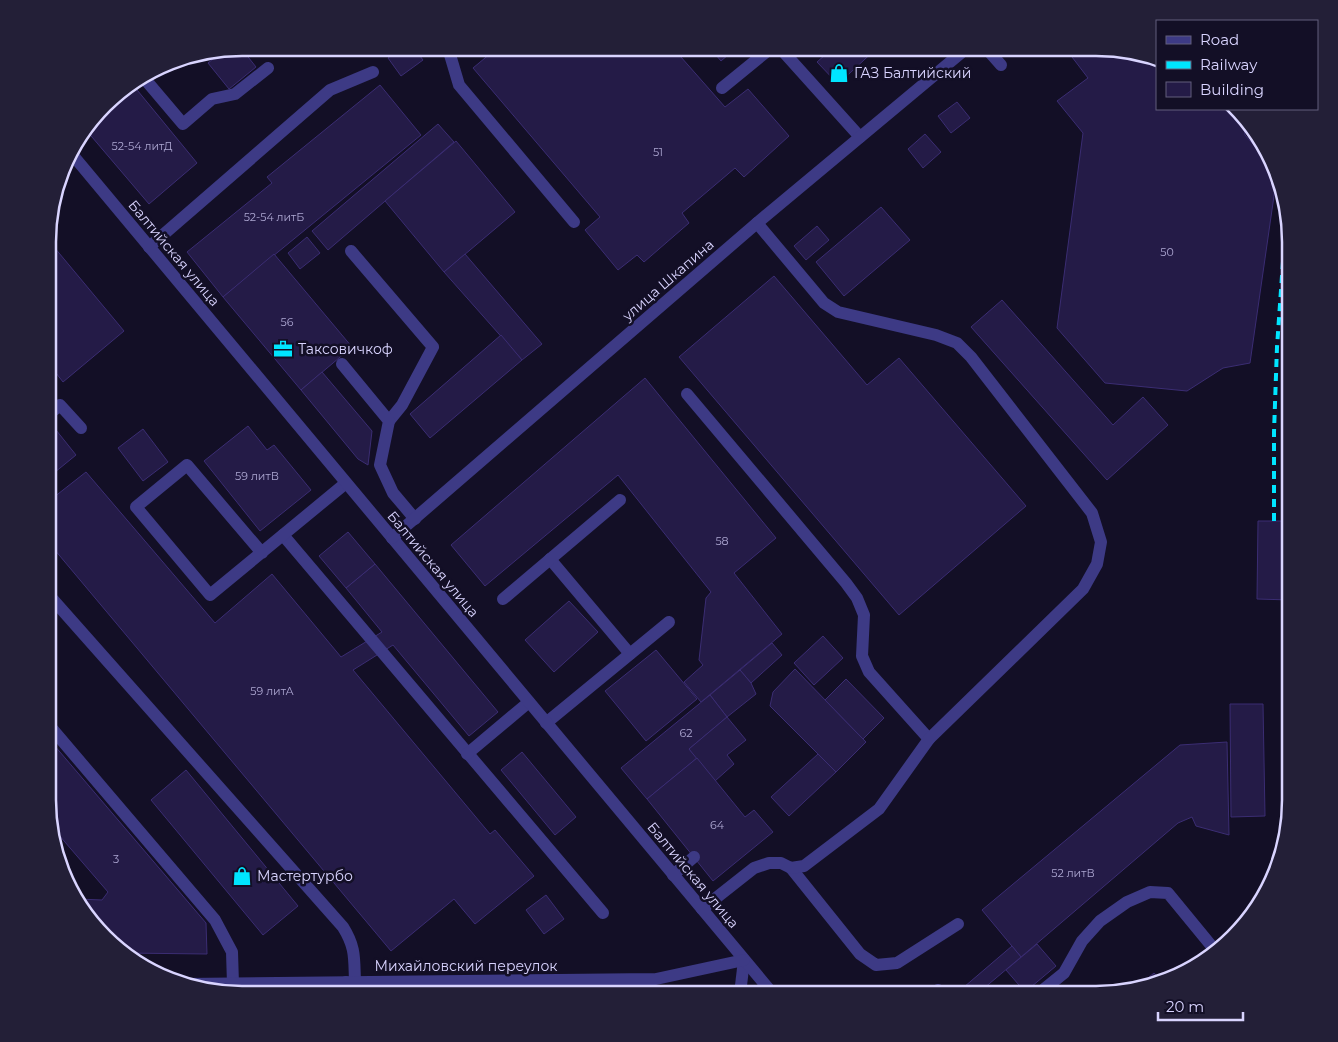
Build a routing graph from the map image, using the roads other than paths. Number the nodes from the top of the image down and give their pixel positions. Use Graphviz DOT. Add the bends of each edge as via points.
graph roads {
  1 [pos="450,56"];
  2 [pos="760,56"];
  3 [pos="787,56"];
  4 [pos="957,56"];
  5 [pos="993,56"];
  6 [pos="1001,65"];
  7 [pos="268,68"];
  8 [pos="373,72"];
  9 [pos="147,82"];
  10 [pos="722,88"];
  11 [pos="860,137"];
  12 [pos="76,159"];
  13 [pos="574,222"];
  14 [pos="757,224"];
  15 [pos="149,247"];
  16 [pos="351,251"];
  17 [pos="342,364"];
  18 [pos="687,394"];
  19 [pos="56,408"];
  20 [pos="389,421"];
  21 [pos="81,428"];
  22 [pos="346,483"];
  23 [pos="620,500"];
  24 [pos="415,518"];
  25 [pos="283,535"];
  26 [pos="392,538"];
  27 [pos="262,553"];
  28 [pos="550,559"];
  29 [pos="502,599"];
  30 [pos="56,603"];
  31 [pos="669,622"];
  32 [pos="630,654"];
  33 [pos="529,702"];
  34 [pos="546,723"];
  35 [pos="56,733"];
  36 [pos="930,739"];
  37 [pos="467,754"];
  38 [pos="694,858"];
  39 [pos="792,868"];
  40 [pos="673,875"];
  41 [pos="702,910"];
  42 [pos="603,913"];
  43 [pos="958,924"];
  44 [pos="1211,945"];
  45 [pos="744,960"];
  46 [pos="218,984"];
  47 [pos="233,984"];
  48 [pos="349,986"];
  49 [pos="741,986"];
  50 [pos="766,986"];
  51 [pos="1048,986"];
  1 -- 13 [label="street" via="459,85"];
  2 -- 10 [label="street"];
  3 -- 11 [label="street"];
  4 -- 11 [label="street, улица Шкапина"];
  5 -- 6 [label="street"];
  7 -- 9 [label="street" via="235,94 212,99 183,124"];
  8 -- 15 [label="street" via="330,90"];
  11 -- 14 [label="street, улица Шкапина"];
  12 -- 15 [label="street, Балтийская улица"];
  14 -- 24 [label="street, улица Шкапина"];
  14 -- 36 [label="street" via="824,302 838,312 957,343 1092,513 1101,542 1097,564 1083,589"];
  15 -- 22 [label="street, Балтийская улица"];
  16 -- 20 [label="street" via="433,348 402,405"];
  17 -- 20 [label="street"];
  18 -- 36 [label="street" via="858,598 864,615 862,656 869,672"];
  19 -- 21 [label="street" via="60,405"];
  20 -- 24 [label="street" via="380,465 392,493"];
  22 -- 25 [label="street"];
  22 -- 26 [label="street, Балтийская улица"];
  23 -- 28 [label="street"];
  24 -- 26 [label="street, улица Шкапина"];
  25 -- 27 [label="street"];
  25 -- 37 [label="street"];
  26 -- 33 [label="street, Балтийская улица"];
  27 -- 27 [label="street" via="187,465 136,507 210,596"];
  28 -- 29 [label="street"];
  28 -- 32 [label="street"];
  30 -- 48 [label="street" via="342,927 354,950"];
  31 -- 32 [label="street"];
  32 -- 34 [label="street"];
  33 -- 34 [label="street, Балтийская улица"];
  33 -- 37 [label="street"];
  34 -- 40 [label="street, Балтийская улица"];
  35 -- 47 [label="street" via="215,920 232,952"];
  36 -- 39 [label="street" via="879,809 814,860"];
  37 -- 42 [label="street"];
  38 -- 40 [label="street"];
  39 -- 41 [label="street" via="769,863 754,868"];
  39 -- 43 [label="street" via="860,954 876,965 897,963"];
  40 -- 41 [label="street, Балтийская улица"];
  41 -- 45 [label="street, Балтийская улица"];
  44 -- 51 [label="street" via="1168,893 1150,892 1127,902 1100,921 1082,941 1064,973"];
  45 -- 48 [label="street, Михайловский переулок" via="656,979"];
  45 -- 49 [label="street"];
  45 -- 50 [label="street, Балтийская улица"];
  46 -- 47 [label="street, Михайловский переулок"];
  47 -- 48 [label="street, Михайловский переулок"];
}
